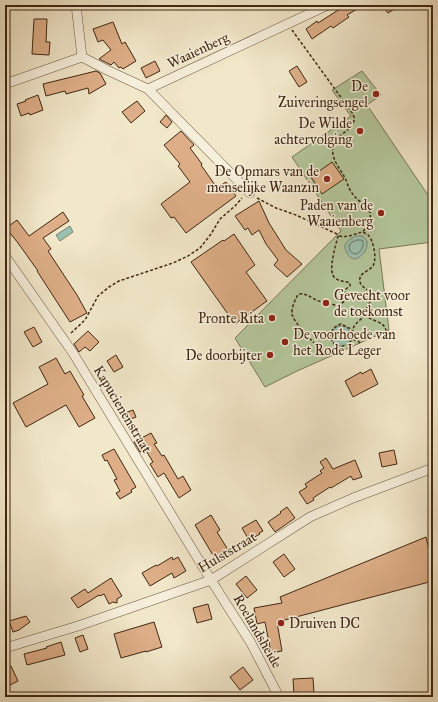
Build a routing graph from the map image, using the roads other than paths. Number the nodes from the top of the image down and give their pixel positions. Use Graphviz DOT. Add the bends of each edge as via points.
graph roads {
  1 [pos="76,5"];
  2 [pos="328,5"];
  3 [pos="82,57"];
  4 [pos="5,84"];
  5 [pos="148,89"];
  6 [pos="250,193"];
  7 [pos="5,256"];
  8 [pos="433,468"];
  9 [pos="211,580"];
  10 [pos="5,648"];
  11 [pos="279,697"];
  1 -- 3 [label="street"];
  2 -- 5 [label="street, Waaienberg"];
  3 -- 4 [label="street"];
  3 -- 5 [label="street"];
  5 -- 6 [label="street"];
  7 -- 9 [label="street, Kapucienenstraat" via="81,367"];
  8 -- 9 [label="street, Hulststraat" via="310,517"];
  9 -- 10 [label="street, Hulststraat"];
  9 -- 11 [label="street, Roelandsheide" via="251,643"];
}
